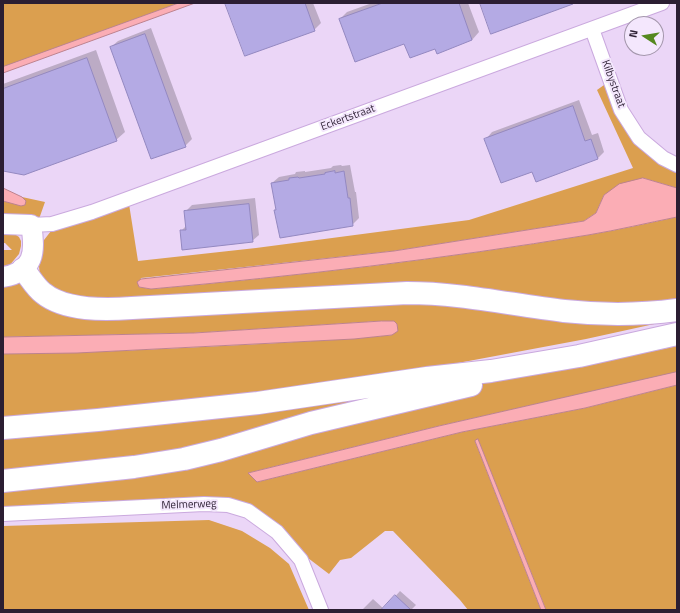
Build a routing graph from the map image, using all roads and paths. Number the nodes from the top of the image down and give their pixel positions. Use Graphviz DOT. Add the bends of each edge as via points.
graph roads {
  1 [pos="662,3"];
  2 [pos="592,29"];
  3 [pos="677,166"];
  4 [pos="3,224"];
  5 [pos="31,225"];
  6 [pos="24,270"];
  7 [pos="3,277"];
  8 [pos="677,310"];
  9 [pos="677,322"];
  10 [pos="677,334"];
  11 [pos="579,356"];
  12 [pos="427,378"];
  13 [pos="3,428"];
  14 [pos="3,481"];
  15 [pos="3,514"];
  16 [pos="321,610"];
  1 -- 2 [label="street, Eckertstraat"];
  2 -- 3 [label="street, Kilbystraat" via="621,110 639,138"];
  2 -- 5 [label="street, Eckertstraat" via="92,212 52,224"];
  4 -- 5 [label="street"];
  5 -- 6 [label="street" via="33,252"];
  6 -- 7 [label="street"];
  6 -- 8 [label="highway" via="43,293 52,298 63,303 95,309 421,293 468,296 580,312 621,314"];
  9 -- 12 [label="highway" via="486,362"];
  10 -- 11 [label="highway"];
  11 -- 12 [label="highway" via="491,371"];
  11 -- 14 [label="highway" via="563,365 342,415 184,459"];
  12 -- 13 [label="highway" via="258,403 106,420"];
  15 -- 16 [label="street, Melmerweg" via="204,504 228,505 248,511 277,532 301,560"];
}
